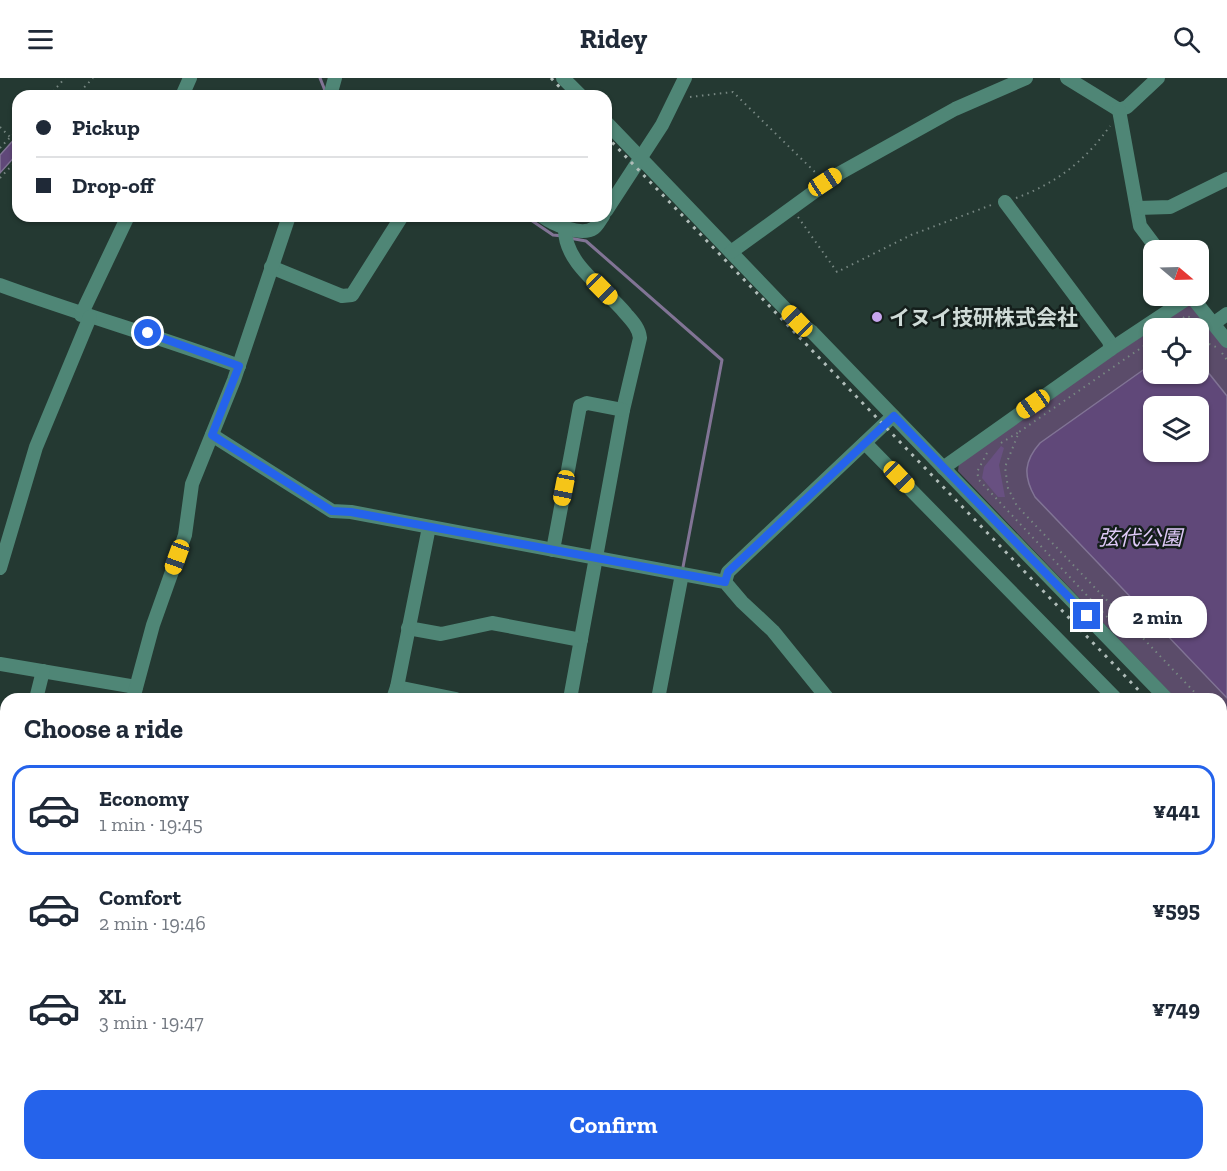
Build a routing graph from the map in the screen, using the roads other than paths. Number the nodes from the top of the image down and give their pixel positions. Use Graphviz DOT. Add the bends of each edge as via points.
graph roads {
  1 [pos="563,78"];
  2 [pos="685,78"];
  3 [pos="1026,78"];
  4 [pos="1067,78"];
  5 [pos="1158,78"];
  6 [pos="574,90"];
  7 [pos="1119,114"];
  8 [pos="612,128"];
  9 [pos="641,158"];
  10 [pos="1227,179"];
  11 [pos="612,202"];
  12 [pos="1005,202"];
  13 [pos="1138,208"];
  14 [pos="125,222"];
  15 [pos="287,222"];
  16 [pos="398,222"];
  17 [pos="554,222"];
  18 [pos="598,222"];
  19 [pos="565,228"];
  20 [pos="1150,240"];
  21 [pos="731,252"];
  22 [pos="272,267"];
  23 [pos="0,285"];
  24 [pos="1176,306"];
  25 [pos="1199,306"];
  26 [pos="1227,314"];
  27 [pos="86,316"];
  28 [pos="1214,324"];
  29 [pos="1222,344"];
  30 [pos="1111,349"];
  31 [pos="239,366"];
  32 [pos="623,410"];
  33 [pos="894,416"];
  34 [pos="212,435"];
  35 [pos="866,443"];
  36 [pos="943,468"];
  37 [pos="429,527"];
  38 [pos="553,550"];
  39 [pos="596,558"];
  40 [pos="0,568"];
  41 [pos="682,574"];
  42 [pos="725,582"];
  43 [pos="408,628"];
  44 [pos="581,640"];
  45 [pos="0,664"];
  46 [pos="43,671"];
  47 [pos="38,693"];
  48 [pos="134,693"];
  49 [pos="395,693"];
  50 [pos="571,693"];
  51 [pos="659,693"];
  52 [pos="823,693"];
  53 [pos="1110,693"];
  54 [pos="1161,693"];
  1 -- 6 [label="street"];
  2 -- 9 [label="street"];
  3 -- 21 [label="street" via="956,109 825,182"];
  4 -- 7 [label="street"];
  5 -- 7 [label="street"];
  7 -- 13 [label="street"];
  8 -- 9 [label="street"];
  9 -- 11 [label="street"];
  9 -- 21 [label="street"];
  10 -- 13 [label="street" via="1174,205"];
  12 -- 30 [label="street" via="1109,341"];
  13 -- 20 [label="street" via="1140,226"];
  14 -- 27 [label="street"];
  15 -- 22 [label="street"];
  16 -- 22 [label="street" via="352,295 342,296"];
  17 -- 19 [label="street"];
  18 -- 19 [label="street" via="587,231"];
  19 -- 32 [label="street" via="566,245 575,262 616,302 639,332"];
  21 -- 33 [label="street"];
  22 -- 31 [label="street"];
  23 -- 27 [label="street"];
  24 -- 30 [label="street"];
  25 -- 28 [label="street"];
  26 -- 28 [label="street"];
  27 -- 31 [label="street" via="148,333"];
  27 -- 40 [label="street" via="36,447"];
  28 -- 29 [label="street"];
  30 -- 36 [label="street"];
  31 -- 34 [label="street"];
  32 -- 38 [label="street" via="587,403 580,406"];
  32 -- 39 [label="street"];
  33 -- 35 [label="street"];
  33 -- 36 [label="street"];
  34 -- 37 [label="street" via="332,511"];
  34 -- 48 [label="street" via="192,484 185,535"];
  35 -- 42 [label="street" via="728,572"];
  35 -- 53 [label="street"];
  36 -- 54 [label="street"];
  37 -- 38 [label="street"];
  37 -- 43 [label="street"];
  38 -- 39 [label="street"];
  39 -- 41 [label="street"];
  39 -- 44 [label="street"];
  41 -- 42 [label="street"];
  41 -- 51 [label="street"];
  42 -- 52 [label="street" via="773,631"];
  43 -- 44 [label="street" via="441,634 492,623"];
  43 -- 49 [label="street"];
  44 -- 50 [label="street"];
  45 -- 46 [label="street"];
  46 -- 47 [label="street"];
  46 -- 48 [label="street"];
}
